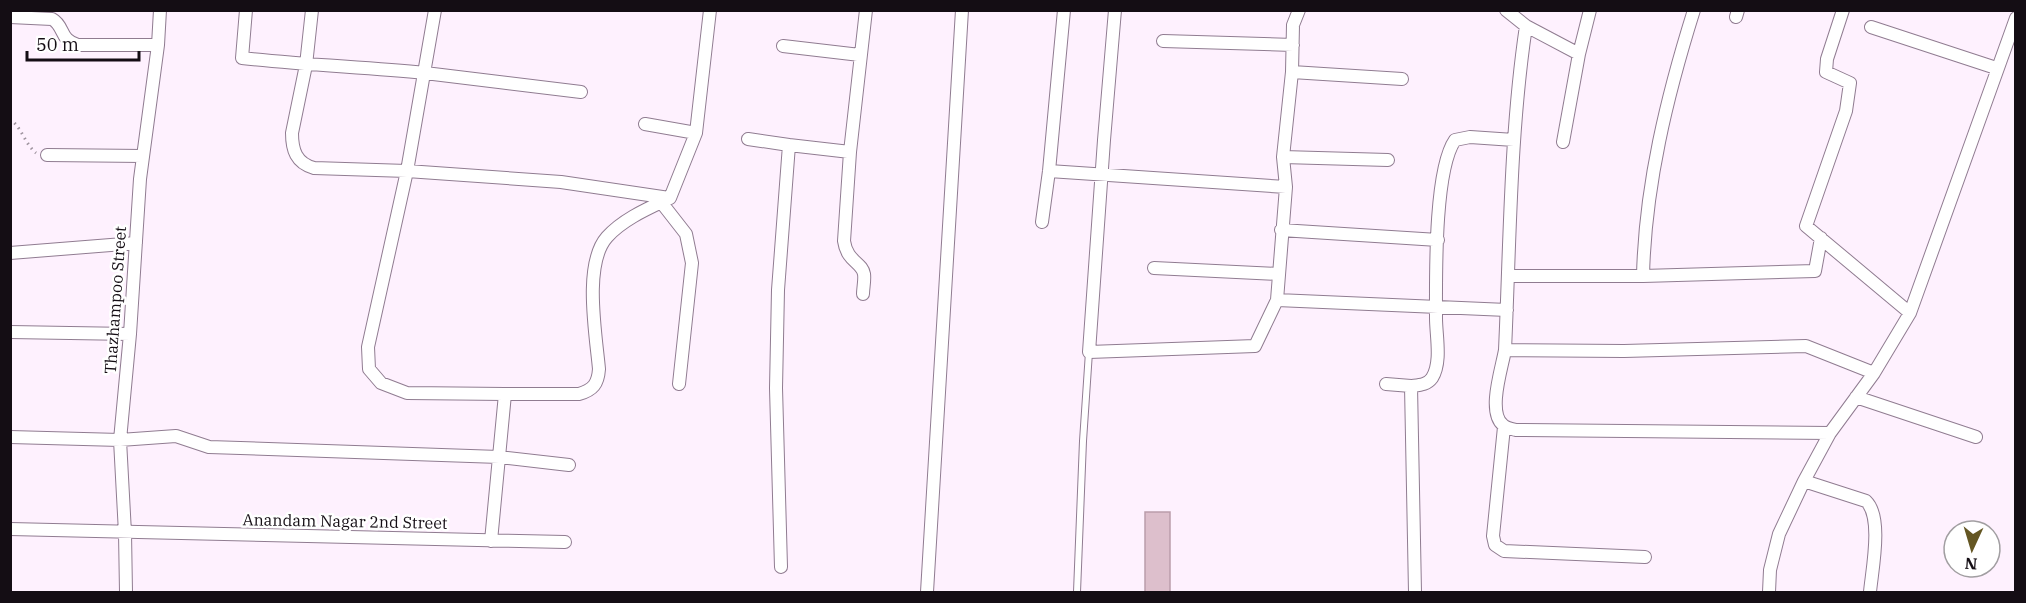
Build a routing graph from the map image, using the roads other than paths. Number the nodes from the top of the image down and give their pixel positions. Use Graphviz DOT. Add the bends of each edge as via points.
graph roads {
  1 [pos="246,10"];
  2 [pos="312,10"];
  3 [pos="435,10"];
  4 [pos="710,10"];
  5 [pos="866,10"];
  6 [pos="962,10"];
  7 [pos="1064,10"];
  8 [pos="1115,10"];
  9 [pos="1299,10"];
  10 [pos="1506,10"];
  11 [pos="1590,10"];
  12 [pos="1694,10"];
  13 [pos="1843,10"];
  14 [pos="160,11"];
  15 [pos="10,17"];
  16 [pos="2016,18"];
  17 [pos="1526,26"];
  18 [pos="1871,27"];
  19 [pos="1162,41"];
  20 [pos="158,45"];
  21 [pos="1293,45"];
  22 [pos="783,46"];
  23 [pos="1579,54"];
  24 [pos="860,55"];
  25 [pos="306,65"];
  26 [pos="1996,68"];
  27 [pos="1292,72"];
  28 [pos="425,73"];
  29 [pos="1402,79"];
  30 [pos="580,92"];
  31 [pos="645,124"];
  32 [pos="696,133"];
  33 [pos="748,139"];
  34 [pos="1514,140"];
  35 [pos="1563,142"];
  36 [pos="789,145"];
  37 [pos="850,152"];
  38 [pos="47,155"];
  39 [pos="143,156"];
  40 [pos="1283,157"];
  41 [pos="1388,160"];
  42 [pos="407,171"];
  43 [pos="1049,171"];
  44 [pos="1101,174"];
  45 [pos="1286,187"];
  46 [pos="666,200"];
  47 [pos="1042,222"];
  48 [pos="1281,230"];
  49 [pos="1821,238"];
  50 [pos="1438,240"];
  51 [pos="136,243"];
  52 [pos="10,253"];
  53 [pos="1154,268"];
  54 [pos="1278,274"];
  55 [pos="1508,276"];
  56 [pos="1643,276"];
  57 [pos="863,294"];
  58 [pos="1277,300"];
  59 [pos="1436,307"];
  60 [pos="1507,310"];
  61 [pos="1910,313"];
  62 [pos="10,332"];
  63 [pos="130,333"];
  64 [pos="1505,350"];
  65 [pos="1089,352"];
  66 [pos="1874,373"];
  67 [pos="679,384"];
  68 [pos="1386,384"];
  69 [pos="1411,386"];
  70 [pos="505,394"];
  71 [pos="1856,397"];
  72 [pos="1504,427"];
  73 [pos="1830,432"];
  74 [pos="10,437"];
  75 [pos="1976,437"];
  76 [pos="120,440"];
  77 [pos="499,457"];
  78 [pos="569,465"];
  79 [pos="1804,481"];
  80 [pos="10,530"];
  81 [pos="125,533"];
  82 [pos="491,540"];
  83 [pos="565,542"];
  84 [pos="1645,557"];
  85 [pos="781,567"];
  86 [pos="126,592"];
  87 [pos="927,592"];
  88 [pos="1077,592"];
  89 [pos="1415,592"];
  90 [pos="1769,592"];
  91 [pos="1870,592"];
  1 -- 25 [label="street" via="242,58"];
  2 -- 25 [label="street"];
  3 -- 28 [label="street"];
  4 -- 32 [label="street"];
  5 -- 24 [label="street"];
  6 -- 87 [label="street"];
  7 -- 43 [label="street"];
  8 -- 44 [label="street"];
  9 -- 21 [label="street" via="1293,25"];
  10 -- 17 [label="street"];
  11 -- 23 [label="street"];
  12 -- 56 [label="street" via="1662,131 1644,237"];
  13 -- 49 [label="street" via="1826,72 1850,83 1846,111 1806,226"];
  14 -- 20 [label="street, Thazhampoo Street"];
  15 -- 20 [label="street" via="57,21 69,43 78,45"];
  16 -- 26 [label="street"];
  17 -- 23 [label="street"];
  17 -- 34 [label="street"];
  18 -- 26 [label="street"];
  19 -- 21 [label="street"];
  20 -- 39 [label="street, Thazhampoo Street"];
  21 -- 27 [label="street"];
  22 -- 24 [label="street"];
  23 -- 35 [label="street"];
  24 -- 37 [label="street"];
  25 -- 28 [label="street"];
  25 -- 42 [label="street" via="292,133 295,155 305,166"];
  26 -- 61 [label="street"];
  27 -- 29 [label="street"];
  27 -- 40 [label="street"];
  28 -- 30 [label="street"];
  28 -- 42 [label="street"];
  31 -- 32 [label="street"];
  32 -- 46 [label="street"];
  33 -- 36 [label="street"];
  34 -- 50 [label="street" via="1455,140 1449,149 1440,196"];
  34 -- 55 [label="street"];
  36 -- 37 [label="street"];
  36 -- 85 [label="street" via="776,377"];
  37 -- 57 [label="street" via="844,241 846,252 864,273"];
  38 -- 39 [label="street"];
  39 -- 51 [label="street, Thazhampoo Street"];
  40 -- 41 [label="street"];
  40 -- 45 [label="street"];
  42 -- 46 [label="street" via="561,182"];
  42 -- 70 [label="street" via="368,347 369,369 381,383 407,393"];
  43 -- 44 [label="street"];
  43 -- 47 [label="street"];
  44 -- 45 [label="street"];
  44 -- 65 [label="street"];
  45 -- 48 [label="street"];
  46 -- 67 [label="street" via="686,234 692,263"];
  46 -- 70 [label="street" via="637,214 606,237 595,262 592,287 599,369 598,381 590,391"];
  48 -- 50 [label="street"];
  48 -- 54 [label="street"];
  49 -- 56 [label="street" via="1815,271"];
  49 -- 61 [label="street"];
  50 -- 59 [label="street"];
  51 -- 52 [label="street"];
  51 -- 63 [label="street, Thazhampoo Street"];
  53 -- 54 [label="street"];
  54 -- 58 [label="street"];
  55 -- 56 [label="street"];
  55 -- 60 [label="street"];
  58 -- 59 [label="street"];
  58 -- 65 [label="street" via="1255,346"];
  59 -- 60 [label="street"];
  59 -- 69 [label="street" via="1437,365 1431,380"];
  60 -- 64 [label="street"];
  61 -- 66 [label="street"];
  62 -- 63 [label="street"];
  63 -- 76 [label="street, Thazhampoo Street"];
  64 -- 66 [label="street" via="1806,346"];
  64 -- 72 [label="street" via="1495,407"];
  65 -- 88 [label="lane"];
  66 -- 71 [label="street"];
  68 -- 69 [label="street"];
  69 -- 89 [label="street"];
  70 -- 77 [label="street"];
  71 -- 73 [label="street"];
  71 -- 75 [label="street"];
  72 -- 73 [label="street"];
  72 -- 84 [label="street" via="1495,545 1504,551"];
  73 -- 79 [label="street"];
  74 -- 76 [label="street"];
  76 -- 77 [label="street" via="176,436 209,447"];
  76 -- 81 [label="street, Thazhampoo Street"];
  77 -- 78 [label="street"];
  77 -- 82 [label="street"];
  79 -- 90 [label="street" via="1779,534"];
  79 -- 91 [label="street" via="1872,506 1876,528"];
  80 -- 81 [label="street, Anandam Nagar 2nd Street"];
  81 -- 82 [label="street, Anandam Nagar 2nd Street"];
  81 -- 86 [label="street, Thazhampoo Street"];
  82 -- 83 [label="street, Anandam Nagar 2nd Street"];
}
